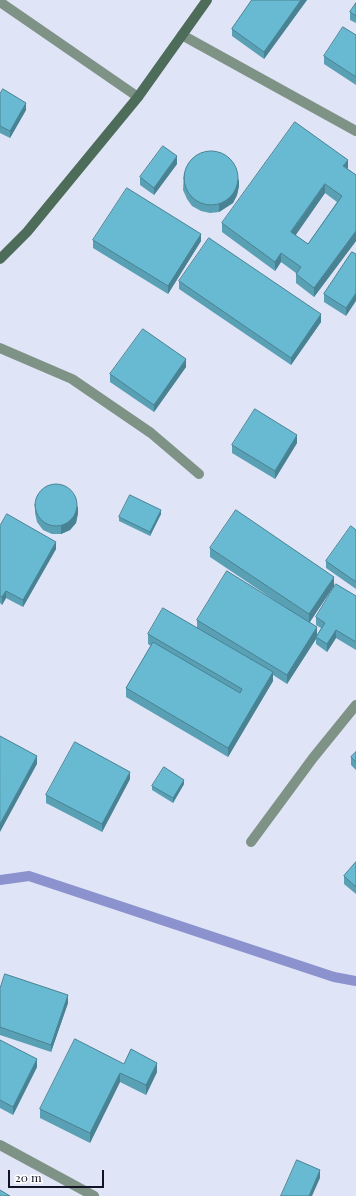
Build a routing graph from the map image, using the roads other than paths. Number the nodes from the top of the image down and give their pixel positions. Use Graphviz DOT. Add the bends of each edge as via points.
graph roads {
  1 [pos="207,0"];
  2 [pos="0,2"];
  3 [pos="182,35"];
  4 [pos="138,96"];
  5 [pos="356,131"];
  6 [pos="0,259"];
  7 [pos="0,348"];
  8 [pos="199,474"];
  9 [pos="356,705"];
  10 [pos="251,842"];
  11 [pos="0,1145"];
  12 [pos="94,1196"];
  1 -- 3 [label="main road"];
  2 -- 4 [label="street"];
  3 -- 4 [label="main road"];
  3 -- 5 [label="street"];
  4 -- 6 [label="main road" via="27,232"];
  7 -- 8 [label="street" via="72,379 151,433"];
  9 -- 10 [label="street"];
  11 -- 12 [label="street"];
}
